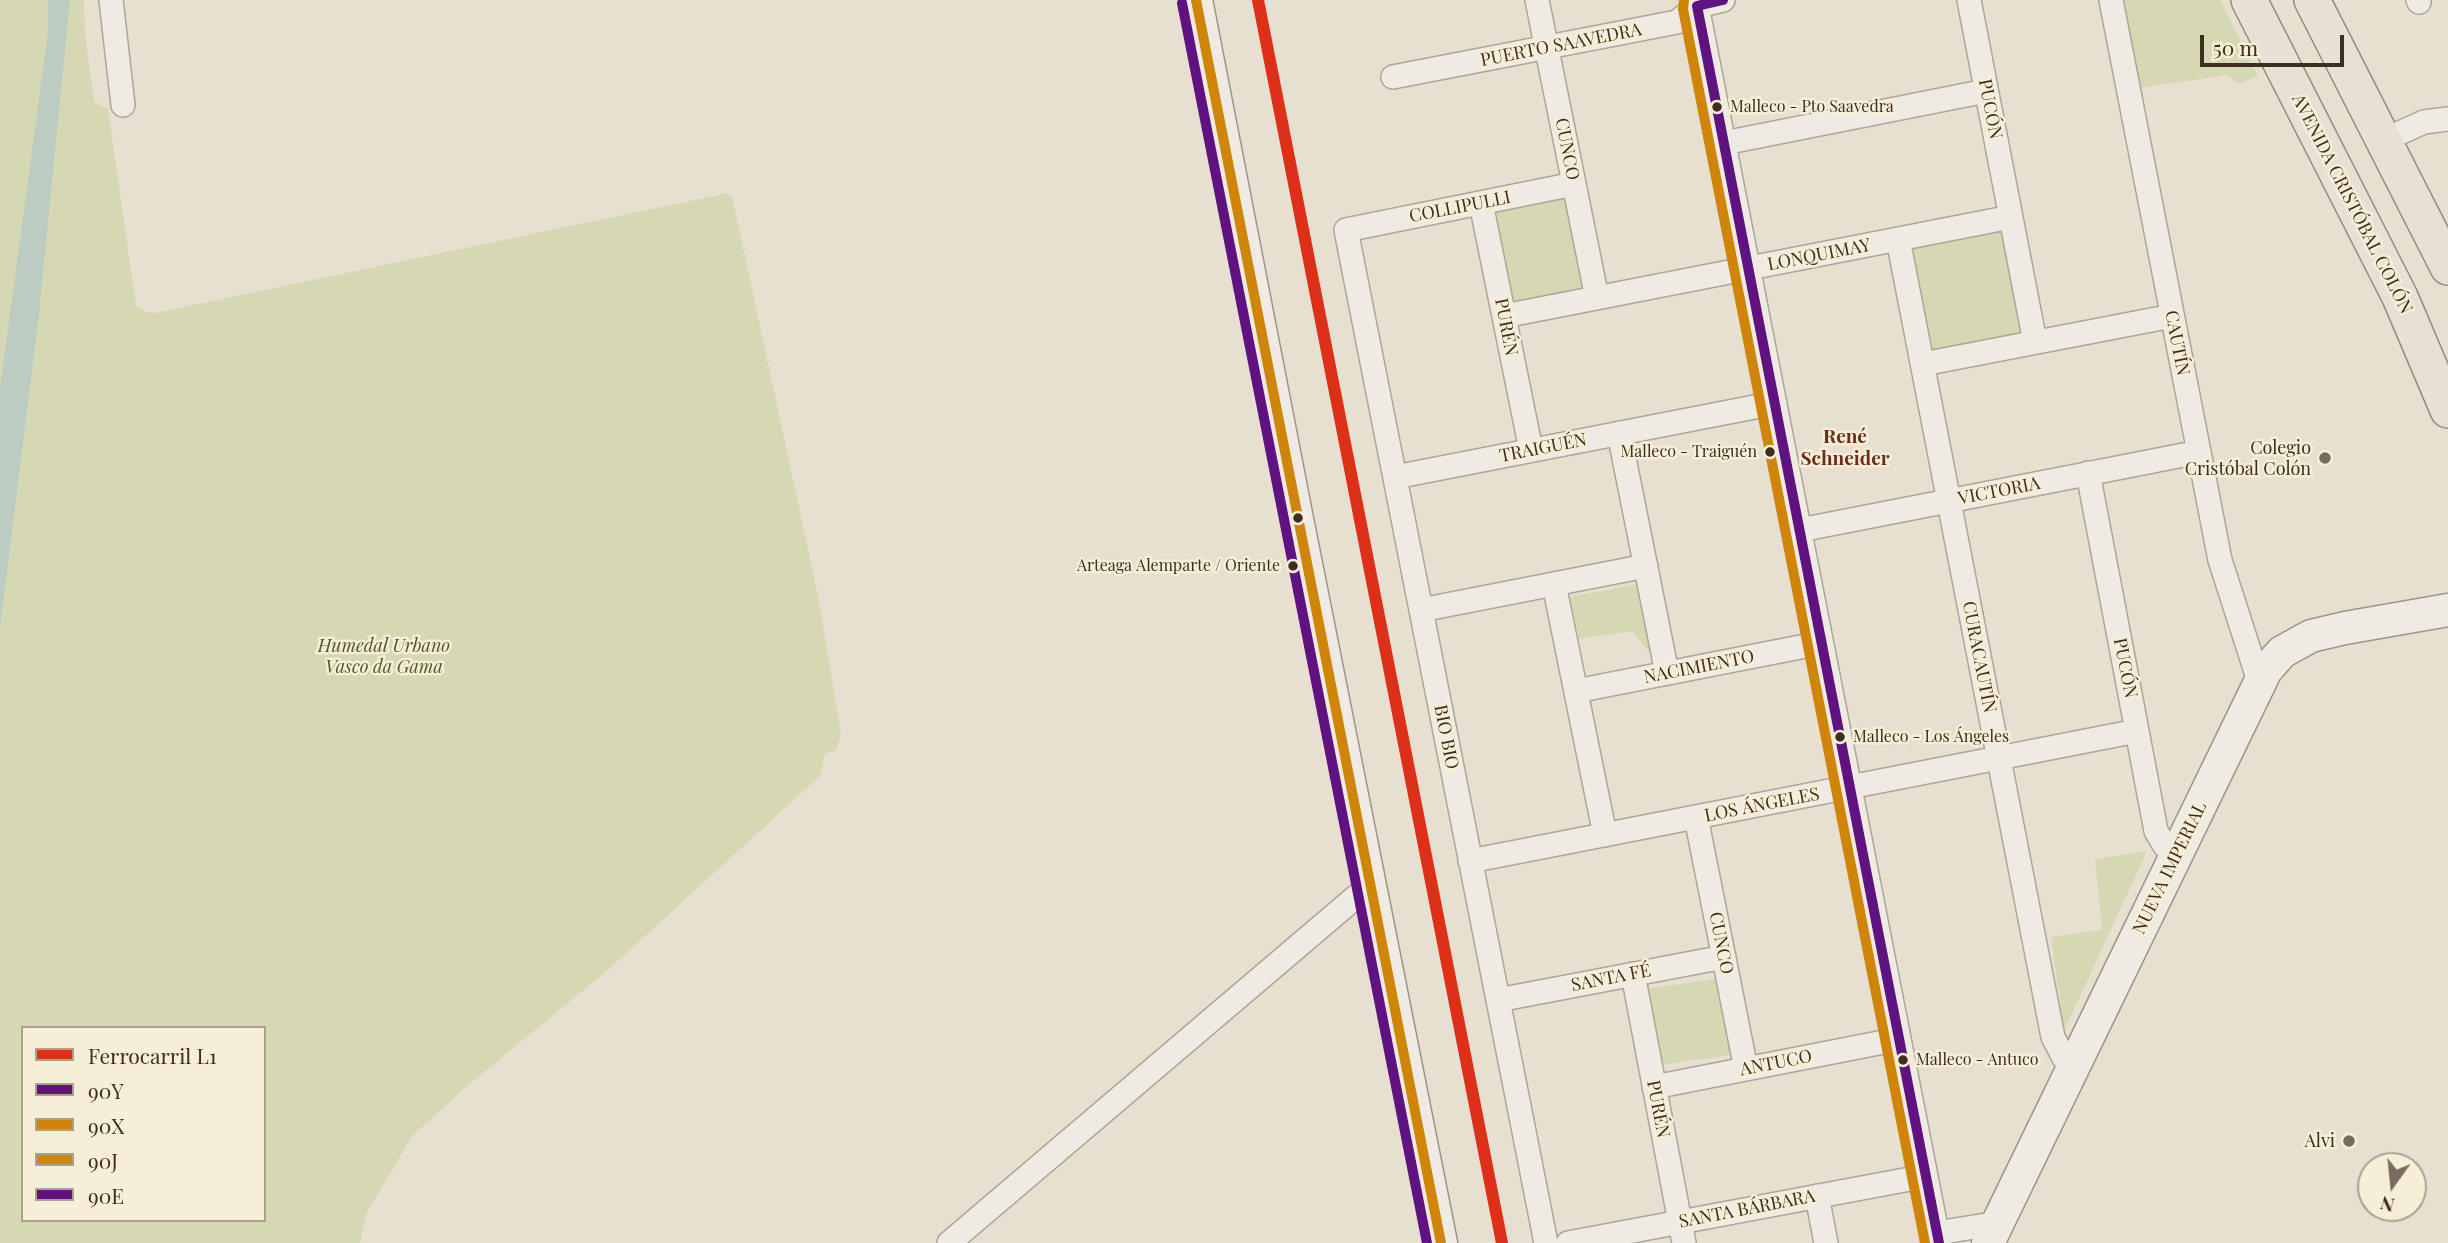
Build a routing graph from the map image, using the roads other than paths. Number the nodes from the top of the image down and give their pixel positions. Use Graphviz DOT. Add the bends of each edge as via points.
graph roads {
  1 [pos="111,0"];
  2 [pos="1196,0"];
  3 [pos="1537,0"];
  4 [pos="1723,0"];
  5 [pos="1969,0"];
  6 [pos="2111,0"];
  7 [pos="2249,0"];
  8 [pos="2312,0"];
  9 [pos="1697,6"];
  10 [pos="1547,47"];
  11 [pos="1393,77"];
  12 [pos="1986,91"];
  13 [pos="123,105"];
  14 [pos="2448,119"];
  15 [pos="2384,140"];
  16 [pos="1724,143"];
  17 [pos="1574,184"];
  18 [pos="1481,203"];
  19 [pos="2011,217"];
  20 [pos="1346,230"];
  21 [pos="1898,239"];
  22 [pos="2448,267"];
  23 [pos="1748,268"];
  24 [pos="1597,298"];
  25 [pos="1504,316"];
  26 [pos="2172,316"];
  27 [pos="2035,342"];
  28 [pos="1923,364"];
  29 [pos="1775,403"];
  30 [pos="2448,410"];
  31 [pos="1619,433"];
  32 [pos="1531,450"];
  33 [pos="2199,452"];
  34 [pos="2088,473"];
  35 [pos="1395,477"];
  36 [pos="1949,500"];
  37 [pos="1800,530"];
  38 [pos="1646,566"];
  39 [pos="1554,584"];
  40 [pos="1421,610"];
  41 [pos="2448,610"];
  42 [pos="1821,643"];
  43 [pos="1667,673"];
  44 [pos="2259,681"];
  45 [pos="1576,691"];
  46 [pos="2137,732"];
  47 [pos="1999,758"];
  48 [pos="1850,788"];
  49 [pos="1696,817"];
  50 [pos="1605,835"];
  51 [pos="2177,854"];
  52 [pos="1470,862"];
  53 [pos="1371,884"];
  54 [pos="1724,957"];
  55 [pos="1633,974"];
  56 [pos="1498,1000"];
  57 [pos="1899,1039"];
  58 [pos="1746,1069"];
  59 [pos="2074,1069"];
  60 [pos="1654,1087"];
  61 [pos="1926,1176"];
  62 [pos="1817,1196"];
  63 [pos="1681,1233"];
  64 [pos="1993,1233"];
  65 [pos="1938,1238"];
  66 [pos="949,1243"];
  67 [pos="1441,1243"];
  68 [pos="1545,1243"];
  69 [pos="1568,1243"];
  70 [pos="1826,1243"];
  1 -- 13 [label="street"];
  2 -- 53 [label="main road"];
  3 -- 10 [label="street, CUNCO"];
  4 -- 9 [label="street, PUERTO SAAVEDRA"];
  5 -- 12 [label="street, PUCÓN"];
  6 -- 26 [label="street, CAUTÍN"];
  7 -- 30 [label="main road, AVENIDA CRISTÓBAL COLÓN" via="2400,297"];
  8 -- 15 [label="main road"];
  9 -- 10 [label="street, PUERTO SAAVEDRA" via="1677,22"];
  9 -- 16 [label="street"];
  10 -- 11 [label="street, PUERTO SAAVEDRA"];
  10 -- 17 [label="street, CUNCO"];
  12 -- 16 [label="street"];
  12 -- 19 [label="street, PUCÓN"];
  14 -- 15 [label="street" via="2424,122"];
  15 -- 22 [label="main road"];
  16 -- 23 [label="street"];
  17 -- 18 [label="street, COLLIPULLI"];
  17 -- 24 [label="street, CUNCO"];
  18 -- 20 [label="street, COLLIPULLI"];
  18 -- 25 [label="street, PURÉN"];
  19 -- 21 [label="street, LONQUIMAY"];
  19 -- 27 [label="street, PUCÓN"];
  20 -- 35 [label="street, BIO BIO"];
  21 -- 23 [label="street, LONQUIMAY"];
  21 -- 28 [label="street, CURACAUTÍN"];
  23 -- 24 [label="street, LONQUIMAY"];
  23 -- 29 [label="street"];
  24 -- 25 [label="street, LONQUIMAY"];
  25 -- 32 [label="street, PURÉN"];
  26 -- 27 [label="street"];
  26 -- 33 [label="street, CAUTÍN"];
  27 -- 28 [label="street"];
  28 -- 36 [label="street, CURACAUTÍN"];
  29 -- 31 [label="street, TRAIGUÉN"];
  29 -- 37 [label="street"];
  31 -- 32 [label="street, TRAIGUÉN"];
  31 -- 38 [label="street"];
  32 -- 35 [label="street, TRAIGUÉN"];
  33 -- 34 [label="street, VICTORIA"];
  33 -- 44 [label="street, CAUTÍN" via="2220,560"];
  34 -- 36 [label="street, VICTORIA"];
  34 -- 46 [label="street, PUCÓN"];
  35 -- 40 [label="street, BIO BIO"];
  36 -- 37 [label="street, VICTORIA"];
  36 -- 47 [label="street, CURACAUTÍN"];
  37 -- 42 [label="street"];
  38 -- 39 [label="street"];
  38 -- 43 [label="street"];
  39 -- 40 [label="street"];
  39 -- 45 [label="street"];
  40 -- 52 [label="street, BIO BIO"];
  41 -- 44 [label="main road, NUEVA IMPERIAL" via="2301,640 2273,661"];
  42 -- 43 [label="street, NACIMIENTO"];
  42 -- 48 [label="street"];
  43 -- 45 [label="street, NACIMIENTO"];
  44 -- 51 [label="main road, NUEVA IMPERIAL"];
  45 -- 50 [label="street"];
  46 -- 47 [label="street, LOS ÁNGELES"];
  46 -- 51 [label="street, PUCÓN" via="2156,831"];
  47 -- 48 [label="street, LOS ÁNGELES"];
  47 -- 59 [label="street, CURACAUTÍN" via="2053,1037"];
  48 -- 49 [label="street, LOS ÁNGELES"];
  48 -- 57 [label="street"];
  49 -- 50 [label="street, LOS ÁNGELES"];
  49 -- 54 [label="street, CUNCO"];
  50 -- 52 [label="street, LOS ÁNGELES"];
  51 -- 59 [label="main road, NUEVA IMPERIAL"];
  52 -- 56 [label="street, BIO BIO"];
  53 -- 66 [label="street"];
  53 -- 67 [label="main road"];
  54 -- 55 [label="street, SANTA FÉ"];
  54 -- 58 [label="street, CUNCO"];
  55 -- 56 [label="street, SANTA FÉ"];
  55 -- 60 [label="street, PURÉN"];
  56 -- 68 [label="street, BIO BIO"];
  57 -- 58 [label="street, ANTUCO"];
  57 -- 61 [label="street"];
  58 -- 60 [label="street, ANTUCO"];
  59 -- 64 [label="main road, NUEVA IMPERIAL"];
  60 -- 63 [label="street, PURÉN"];
  61 -- 62 [label="street, SANTA BÁRBARA"];
  61 -- 65 [label="street"];
  62 -- 63 [label="street, SANTA BÁRBARA"];
  62 -- 70 [label="street"];
  63 -- 69 [label="street, SANTA BÁRBARA"];
  64 -- 65 [label="street"];
}
